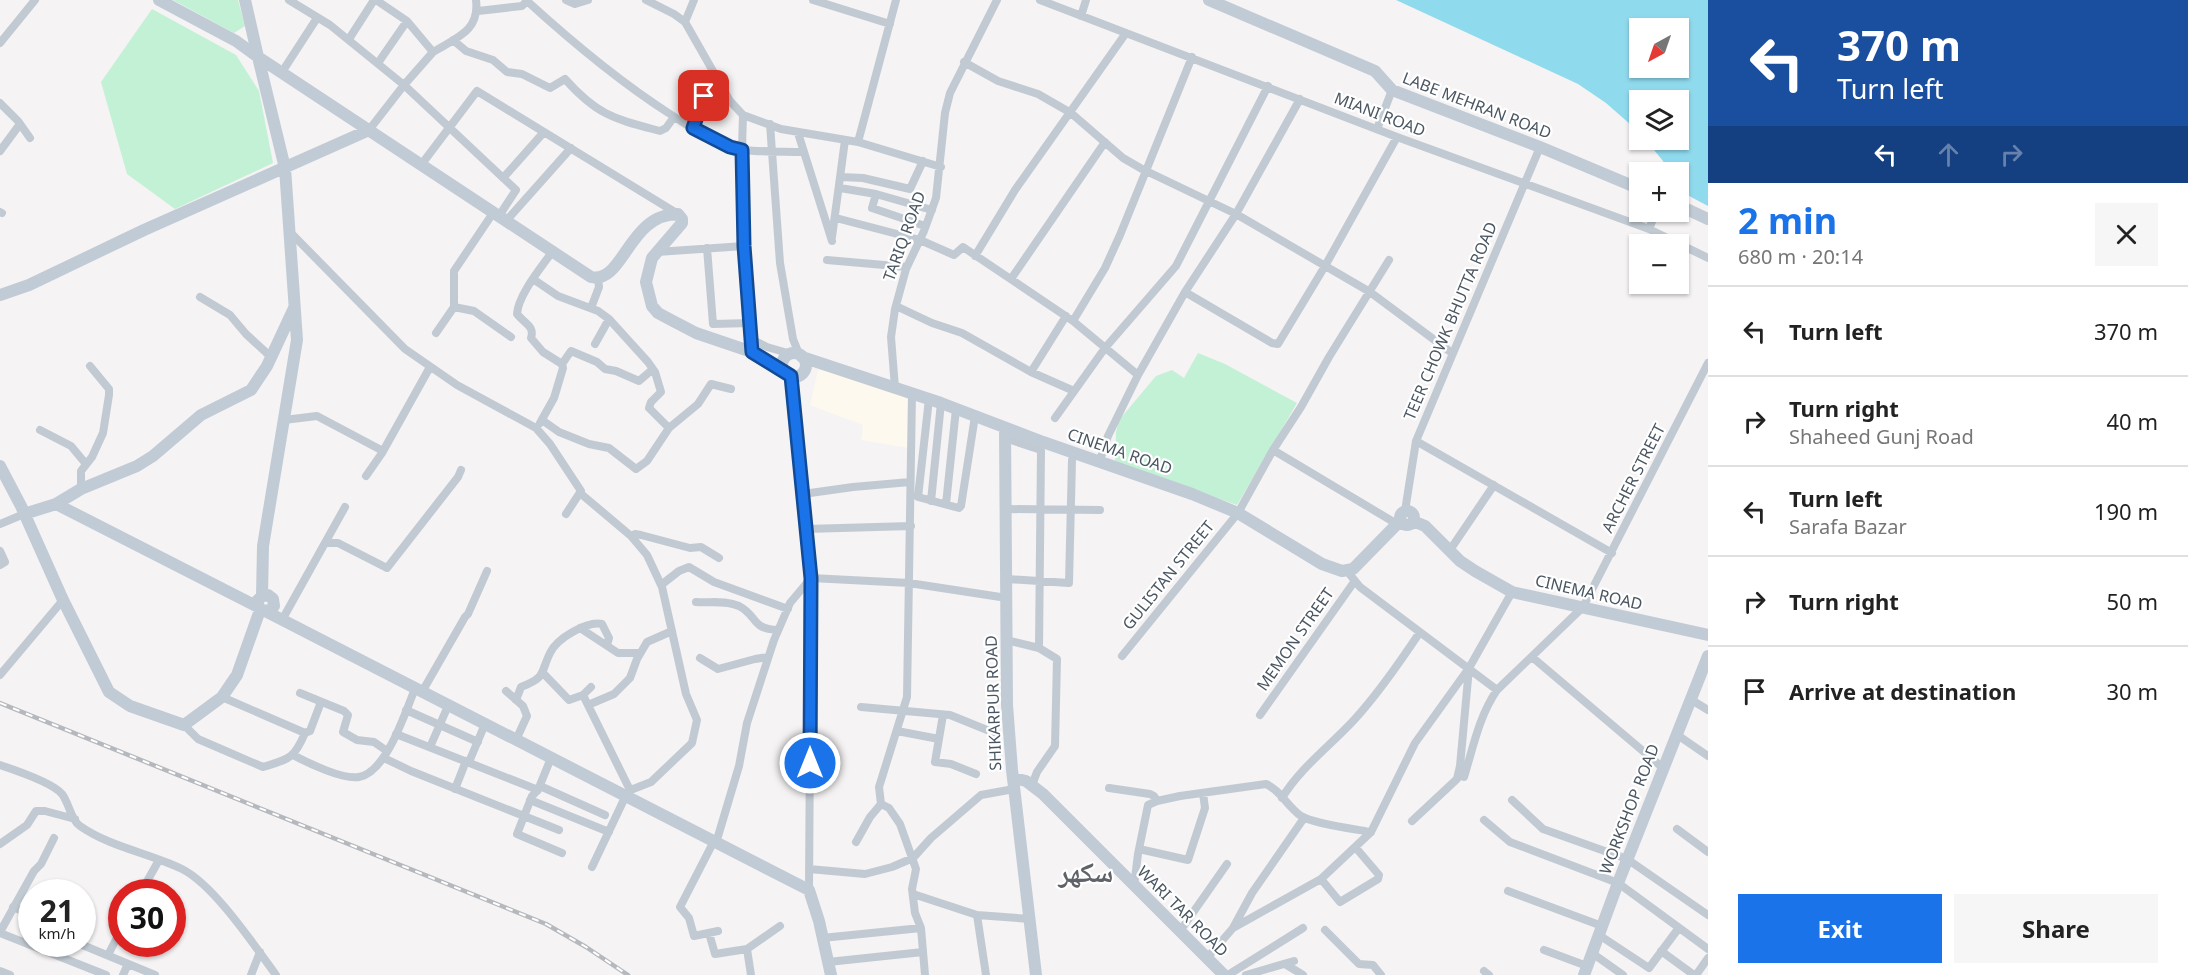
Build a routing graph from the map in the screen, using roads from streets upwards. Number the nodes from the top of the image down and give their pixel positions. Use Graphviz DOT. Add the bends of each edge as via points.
graph roads {
  1 [pos="35,0"];
  2 [pos="159,0"];
  3 [pos="245,0"];
  4 [pos="289,0"];
  5 [pos="375,0"];
  6 [pos="476,0"];
  7 [pos="527,0"];
  8 [pos="566,0"];
  9 [pos="588,0"];
  10 [pos="646,0"];
  11 [pos="694,0"];
  12 [pos="816,0"];
  13 [pos="896,0"];
  14 [pos="997,0"];
  15 [pos="1040,0"];
  16 [pos="1086,0"];
  17 [pos="1209,0"];
  18 [pos="478,11"];
  19 [pos="1081,16"];
  20 [pos="317,18"];
  21 [pos="407,21"];
  22 [pos="685,22"];
  23 [pos="890,24"];
  24 [pos="1126,33"];
  25 [pos="349,39"];
  26 [pos="453,40"];
  27 [pos="0,43"];
  28 [pos="433,52"];
  29 [pos="258,57"];
  30 [pos="1192,57"];
  31 [pos="964,62"];
  32 [pos="378,63"];
  33 [pos="282,72"];
  34 [pos="714,74"];
  35 [pos="404,85"];
  36 [pos="1268,86"];
  37 [pos="1392,90"];
  38 [pos="1300,99"];
  39 [pos="0,103"];
  40 [pos="1071,113"];
  41 [pos="743,115"];
  42 [pos="674,117"];
  43 [pos="20,124"];
  44 [pos="770,124"];
  45 [pos="450,128"];
  46 [pos="693,128"];
  47 [pos="1377,129"];
  48 [pos="369,130"];
  49 [pos="544,132"];
  50 [pos="798,133"];
  51 [pos="1397,137"];
  52 [pos="30,138"];
  53 [pos="845,140"];
  54 [pos="858,142"];
  55 [pos="1105,142"];
  56 [pos="1540,147"];
  57 [pos="571,148"];
  58 [pos="742,150"];
  59 [pos="772,150"];
  60 [pos="0,152"];
  61 [pos="803,152"];
  62 [pos="923,161"];
  63 [pos="421,165"];
  64 [pos="941,167"];
  65 [pos="285,168"];
  66 [pos="1147,171"];
  67 [pos="842,177"];
  68 [pos="504,178"];
  69 [pos="1629,184"];
  70 [pos="1525,185"];
  71 [pos="840,188"];
  72 [pos="876,194"];
  73 [pos="1209,201"];
  74 [pos="932,210"];
  75 [pos="1689,210"];
  76 [pos="678,214"];
  77 [pos="1236,214"];
  78 [pos="499,217"];
  79 [pos="836,218"];
  80 [pos="1708,219"];
  81 [pos="1651,222"];
  82 [pos="925,226"];
  83 [pos="1648,229"];
  84 [pos="290,232"];
  85 [pos="920,240"];
  86 [pos="744,246"];
  87 [pos="707,248"];
  88 [pos="552,252"];
  89 [pos="657,252"];
  90 [pos="975,256"];
  91 [pos="1708,258"];
  92 [pos="827,260"];
  93 [pos="1389,260"];
  94 [pos="1325,266"];
  95 [pos="907,267"];
  96 [pos="598,278"];
  97 [pos="533,279"];
  98 [pos="1011,279"];
  99 [pos="1185,292"];
  100 [pos="1370,292"];
  101 [pos="0,295"];
  102 [pos="200,297"];
  103 [pos="295,304"];
  104 [pos="896,306"];
  105 [pos="454,307"];
  106 [pos="591,308"];
  107 [pos="609,319"];
  108 [pos="1070,319"];
  109 [pos="750,323"];
  110 [pos="436,333"];
  111 [pos="511,337"];
  112 [pos="595,344"];
  113 [pos="751,346"];
  114 [pos="1105,348"];
  115 [pos="1452,353"];
  116 [pos="797,355"];
  117 [pos="271,357"];
  118 [pos="1708,363"];
  119 [pos="562,364"];
  120 [pos="90,366"];
  121 [pos="430,367"];
  122 [pos="653,369"];
  123 [pos="1031,372"];
  124 [pos="788,374"];
  125 [pos="1138,375"];
  126 [pos="895,388"];
  127 [pos="731,389"];
  128 [pos="1074,391"];
  129 [pos="912,394"];
  130 [pos="935,401"];
  131 [pos="956,409"];
  132 [pos="975,417"];
  133 [pos="1055,418"];
  134 [pos="284,420"];
  135 [pos="542,420"];
  136 [pos="536,428"];
  137 [pos="669,428"];
  138 [pos="40,430"];
  139 [pos="1005,433"];
  140 [pos="1416,441"];
  141 [pos="1273,450"];
  142 [pos="383,451"];
  143 [pos="1072,460"];
  144 [pos="1100,460"];
  145 [pos="86,464"];
  146 [pos="0,466"];
  147 [pos="461,470"];
  148 [pos="366,476"];
  149 [pos="910,482"];
  150 [pos="1494,485"];
  151 [pos="81,489"];
  152 [pos="580,493"];
  153 [pos="803,494"];
  154 [pos="931,501"];
  155 [pos="56,504"];
  156 [pos="946,504"];
  157 [pos="345,507"];
  158 [pos="1006,509"];
  159 [pos="1041,509"];
  160 [pos="1072,510"];
  161 [pos="1100,510"];
  162 [pos="1238,513"];
  163 [pos="24,514"];
  164 [pos="566,514"];
  165 [pos="1404,519"];
  166 [pos="0,524"];
  167 [pos="911,526"];
  168 [pos="806,529"];
  169 [pos="631,536"];
  170 [pos="325,543"];
  171 [pos="1450,550"];
  172 [pos="0,551"];
  173 [pos="1612,553"];
  174 [pos="718,558"];
  175 [pos="0,565"];
  176 [pos="487,571"];
  177 [pos="1351,576"];
  178 [pos="811,578"];
  179 [pos="1007,579"];
  180 [pos="1040,582"];
  181 [pos="909,583"];
  182 [pos="661,585"];
  183 [pos="1512,592"];
  184 [pos="1007,598"];
  185 [pos="63,600"];
  186 [pos="696,602"];
  187 [pos="262,606"];
  188 [pos="1583,607"];
  189 [pos="788,609"];
  190 [pos="282,620"];
  191 [pos="579,628"];
  192 [pos="778,630"];
  193 [pos="672,631"];
  194 [pos="1420,632"];
  195 [pos="1708,635"];
  196 [pos="1006,640"];
  197 [pos="607,645"];
  198 [pos="1039,648"];
  199 [pos="640,653"];
  200 [pos="700,657"];
  201 [pos="768,657"];
  202 [pos="1122,657"];
  203 [pos="1532,657"];
  204 [pos="1707,663"];
  205 [pos="1469,668"];
  206 [pos="543,673"];
  207 [pos="0,675"];
  208 [pos="591,687"];
  209 [pos="419,690"];
  210 [pos="1497,690"];
  211 [pos="506,691"];
  212 [pos="300,693"];
  213 [pos="583,695"];
  214 [pos="222,697"];
  215 [pos="1690,699"];
  216 [pos="516,700"];
  217 [pos="321,702"];
  218 [pos="588,705"];
  219 [pos="448,706"];
  220 [pos="861,708"];
  221 [pos="406,710"];
  222 [pos="1708,710"];
  223 [pos="903,711"];
  224 [pos="942,715"];
  225 [pos="1260,715"];
  226 [pos="485,724"];
  227 [pos="184,725"];
  228 [pos="440,725"];
  229 [pos="897,731"];
  230 [pos="305,733"];
  231 [pos="396,734"];
  232 [pos="997,734"];
  233 [pos="1676,734"];
  234 [pos="939,739"];
  235 [pos="516,740"];
  236 [pos="478,742"];
  237 [pos="430,747"];
  238 [pos="385,754"];
  239 [pos="293,755"];
  240 [pos="1708,756"];
  241 [pos="551,758"];
  242 [pos="468,762"];
  243 [pos="0,765"];
  244 [pos="1663,768"];
  245 [pos="976,774"];
  246 [pos="1464,777"];
  247 [pos="1013,783"];
  248 [pos="1032,785"];
  249 [pos="539,788"];
  250 [pos="1109,788"];
  251 [pos="455,789"];
  252 [pos="1203,793"];
  253 [pos="628,794"];
  254 [pos="1282,798"];
  255 [pos="530,800"];
  256 [pos="1512,800"];
  257 [pos="1157,801"];
  258 [pos="881,804"];
  259 [pos="605,815"];
  260 [pos="524,816"];
  261 [pos="1304,818"];
  262 [pos="75,819"];
  263 [pos="1484,820"];
  264 [pos="1412,821"];
  265 [pos="559,830"];
  266 [pos="1677,830"];
  267 [pos="609,832"];
  268 [pos="1371,832"];
  269 [pos="54,838"];
  270 [pos="715,842"];
  271 [pos="856,842"];
  272 [pos="0,844"];
  273 [pos="1356,848"];
  274 [pos="1139,849"];
  275 [pos="1708,852"];
  276 [pos="562,853"];
  277 [pos="913,858"];
  278 [pos="159,860"];
  279 [pos="1627,860"];
  280 [pos="1227,864"];
  281 [pos="592,867"];
  282 [pos="809,869"];
  283 [pos="148,879"];
  284 [pos="1321,879"];
  285 [pos="1618,883"];
  286 [pos="1134,886"];
  287 [pos="809,890"];
  288 [pos="1508,891"];
  289 [pos="913,894"];
  290 [pos="13,907"];
  291 [pos="18,909"];
  292 [pos="977,915"];
  293 [pos="1708,915"];
  294 [pos="1030,919"];
  295 [pos="780,926"];
  296 [pos="921,928"];
  297 [pos="1233,928"];
  298 [pos="1303,928"];
  299 [pos="1678,928"];
  300 [pos="1325,930"];
  301 [pos="1600,930"];
  302 [pos="1180,931"];
  303 [pos="0,932"];
  304 [pos="822,938"];
  305 [pos="747,949"];
  306 [pos="96,950"];
  307 [pos="1544,950"];
  308 [pos="1708,950"];
  309 [pos="1661,951"];
  310 [pos="260,952"];
  311 [pos="923,952"];
  312 [pos="1592,953"];
  313 [pos="108,955"];
  314 [pos="112,957"];
  315 [pos="1207,958"];
  316 [pos="1708,958"];
  317 [pos="828,962"];
  318 [pos="128,964"];
  319 [pos="0,971"];
  320 [pos="1272,972"];
  321 [pos="1585,972"];
  322 [pos="1222,974"];
  323 [pos="10,975"];
  324 [pos="106,975"];
  325 [pos="123,975"];
  326 [pos="155,975"];
  327 [pos="251,975"];
  328 [pos="276,975"];
  329 [pos="751,975"];
  330 [pos="831,975"];
  331 [pos="925,975"];
  332 [pos="986,975"];
  333 [pos="1036,975"];
  334 [pos="1246,975"];
  335 [pos="1303,975"];
  336 [pos="1381,975"];
  337 [pos="1623,975"];
  338 [pos="1695,975"];
  1 -- 27 [label="street"];
  2 -- 29 [label="street"];
  3 -- 29 [label="street"];
  4 -- 20 [label="street"];
  5 -- 21 [label="street"];
  5 -- 25 [label="street"];
  6 -- 18 [label="street"];
  7 -- 18 [label="street" via="522,6"];
  7 -- 42 [label="street" via="588,56"];
  8 -- 9 [label="street" via="575,4"];
  10 -- 22 [label="street"];
  11 -- 22 [label="street"];
  12 -- 23 [label="street"];
  13 -- 23 [label="street"];
  14 -- 31 [label="street, TARIQ ROAD"];
  15 -- 19 [label="street, MIANI ROAD"];
  16 -- 19 [label="street"];
  17 -- 37 [label="street, LABE MEHRAN ROAD" via="1375,70"];
  18 -- 26 [label="street" via="472,28"];
  19 -- 24 [label="street, MIANI ROAD"];
  20 -- 25 [label="street"];
  20 -- 33 [label="street"];
  21 -- 28 [label="street"];
  21 -- 32 [label="street"];
  22 -- 34 [label="street"];
  23 -- 54 [label="street"];
  24 -- 30 [label="street, MIANI ROAD"];
  24 -- 40 [label="street"];
  25 -- 32 [label="street"];
  26 -- 28 [label="street"];
  26 -- 42 [label="street" via="466,51 493,60 507,72 522,74 550,88 565,79 588,103 612,118 660,131"];
  28 -- 35 [label="street"];
  29 -- 33 [label="street"];
  29 -- 65 [label="street"];
  30 -- 36 [label="street, MIANI ROAD"];
  30 -- 66 [label="street"];
  31 -- 40 [label="street"];
  31 -- 64 [label="street, TARIQ ROAD" via="945,113"];
  32 -- 35 [label="street"];
  33 -- 48 [label="street"];
  34 -- 41 [label="street"];
  34 -- 46 [label="street"];
  35 -- 45 [label="street"];
  35 -- 48 [label="street"];
  36 -- 38 [label="street, MIANI ROAD"];
  36 -- 73 [label="street"];
  37 -- 47 [label="street"];
  37 -- 56 [label="street, LABE MEHRAN ROAD"];
  38 -- 47 [label="street, MIANI ROAD"];
  38 -- 77 [label="street"];
  39 -- 43 [label="street"];
  40 -- 55 [label="street"];
  40 -- 90 [label="street" via="1015,190"];
  41 -- 44 [label="street"];
  41 -- 58 [label="street"];
  42 -- 46 [label="street"];
  43 -- 52 [label="street"];
  43 -- 60 [label="street"];
  44 -- 50 [label="street"];
  44 -- 59 [label="street"];
  45 -- 49 [label="street" via="477,91"];
  45 -- 63 [label="street"];
  45 -- 68 [label="street"];
  46 -- 58 [label="street"];
  47 -- 51 [label="street, MIANI ROAD"];
  48 -- 63 [label="street"];
  48 -- 65 [label="street"];
  49 -- 57 [label="street"];
  49 -- 68 [label="street"];
  50 -- 53 [label="street"];
  50 -- 61 [label="street"];
  51 -- 70 [label="street, MIANI ROAD"];
  51 -- 94 [label="street"];
  53 -- 54 [label="street"];
  53 -- 67 [label="street"];
  54 -- 62 [label="street"];
  55 -- 66 [label="street"];
  55 -- 98 [label="street"];
  56 -- 69 [label="street, LABE MEHRAN ROAD"];
  56 -- 70 [label="street, TEER CHOWK BHUTTA ROAD"];
  57 -- 76 [label="street"];
  57 -- 78 [label="street"];
  58 -- 59 [label="street"];
  58 -- 86 [label="street"];
  59 -- 61 [label="street"];
  59 -- 116 [label="street" via="780,263"];
  61 -- 79 [label="street" via="831,241"];
  62 -- 64 [label="street"];
  62 -- 67 [label="street" via="910,189"];
  63 -- 78 [label="street"];
  64 -- 74 [label="street, TARIQ ROAD"];
  65 -- 84 [label="street"];
  65 -- 101 [label="street"];
  66 -- 73 [label="street"];
  66 -- 108 [label="street" via="1105,268"];
  67 -- 71 [label="street"];
  68 -- 78 [label="street" via="516,190"];
  70 -- 83 [label="street, MIANI ROAD"];
  70 -- 115 [label="street, TEER CHOWK BHUTTA ROAD"];
  71 -- 72 [label="street"];
  71 -- 79 [label="street"];
  72 -- 74 [label="street"];
  72 -- 82 [label="street" via="872,208"];
  73 -- 77 [label="street"];
  73 -- 114 [label="street" via="1176,266"];
  74 -- 82 [label="street, TARIQ ROAD"];
  75 -- 80 [label="street"];
  76 -- 89 [label="street" via="682,223"];
  76 -- 96 [label="street" via="668,214 646,226 610,273"];
  77 -- 94 [label="street"];
  77 -- 99 [label="street"];
  78 -- 88 [label="street"];
  78 -- 105 [label="street" via="454,271"];
  79 -- 85 [label="street"];
  81 -- 83 [label="street"];
  82 -- 85 [label="street, TARIQ ROAD"];
  83 -- 91 [label="street, MIANI ROAD"];
  84 -- 103 [label="street"];
  84 -- 121 [label="street" via="405,349"];
  85 -- 90 [label="street" via="954,255 963,247"];
  85 -- 95 [label="street, TARIQ ROAD"];
  86 -- 87 [label="street"];
  86 -- 109 [label="street"];
  87 -- 89 [label="street"];
  87 -- 109 [label="street" via="713,324"];
  88 -- 96 [label="street"];
  88 -- 97 [label="street"];
  89 -- 113 [label="street" via="646,282 658,313 696,333"];
  90 -- 98 [label="street"];
  92 -- 95 [label="street"];
  93 -- 100 [label="street, GULISTAN STREET"];
  94 -- 99 [label="street" via="1278,344"];
  94 -- 100 [label="street"];
  95 -- 104 [label="street, TARIQ ROAD"];
  96 -- 106 [label="street" via="599,287"];
  97 -- 106 [label="street" via="558,296"];
  97 -- 119 [label="street" via="517,314 530,326 534,344"];
  98 -- 108 [label="street"];
  99 -- 125 [label="street"];
  100 -- 115 [label="street"];
  100 -- 141 [label="street, GULISTAN STREET"];
  102 -- 117 [label="street" via="230,315"];
  103 -- 117 [label="street"];
  103 -- 134 [label="street" via="297,340"];
  104 -- 123 [label="street" via="962,333"];
  104 -- 126 [label="street, TARIQ ROAD" via="891,337"];
  105 -- 110 [label="street"];
  105 -- 111 [label="street" via="474,311"];
  106 -- 107 [label="street"];
  107 -- 112 [label="street"];
  107 -- 122 [label="street"];
  108 -- 114 [label="street"];
  108 -- 123 [label="street"];
  109 -- 113 [label="street"];
  113 -- 116 [label="street"];
  113 -- 124 [label="street"];
  114 -- 125 [label="street"];
  114 -- 128 [label="street"];
  115 -- 140 [label="street, TEER CHOWK BHUTTA ROAD"];
  116 -- 124 [label="street" via="782,361"];
  116 -- 124 [label="street" via="805,363 804,371 798,376"];
  116 -- 126 [label="street, CINEMA ROAD"];
  117 -- 151 [label="street" via="251,390 201,415 137,466"];
  118 -- 173 [label="street, ARCHER STREET"];
  119 -- 122 [label="street" via="571,351 639,381"];
  119 -- 135 [label="street" via="558,387"];
  120 -- 145 [label="street" via="109,389 109,395 103,433"];
  121 -- 136 [label="street"];
  121 -- 142 [label="street"];
  122 -- 137 [label="street" via="661,392 649,408"];
  123 -- 128 [label="street"];
  124 -- 153 [label="street"];
  125 -- 144 [label="street"];
  126 -- 129 [label="street, CINEMA ROAD"];
  127 -- 137 [label="street" via="711,384 698,404"];
  128 -- 133 [label="street"];
  129 -- 130 [label="street, CINEMA ROAD"];
  129 -- 149 [label="street"];
  130 -- 131 [label="street, CINEMA ROAD"];
  130 -- 154 [label="street"];
  130 -- 154 [label="street" via="917,495"];
  131 -- 132 [label="street, CINEMA ROAD"];
  131 -- 156 [label="street"];
  132 -- 139 [label="street, CINEMA ROAD"];
  132 -- 156 [label="street" via="963,504 959,508"];
  134 -- 142 [label="street" via="316,416"];
  134 -- 187 [label="street" via="263,546"];
  135 -- 136 [label="street"];
  135 -- 137 [label="street" via="559,432 609,448 636,469 647,461"];
  136 -- 152 [label="street" via="563,462"];
  138 -- 145 [label="street" via="71,446"];
  139 -- 144 [label="street, CINEMA ROAD"];
  139 -- 158 [label="street, SHIKARPUR ROAD"];
  139 -- 159 [label="street" via="1041,450"];
  140 -- 150 [label="street"];
  140 -- 165 [label="street, TEER CHOWK BHUTTA ROAD"];
  141 -- 162 [label="street, GULISTAN STREET"];
  141 -- 165 [label="street"];
  142 -- 148 [label="street"];
  143 -- 160 [label="street"];
  144 -- 162 [label="street, CINEMA ROAD"];
  145 -- 151 [label="street" via="81,471"];
  146 -- 163 [label="street"];
  147 -- 170 [label="street" via="387,568 338,543"];
  149 -- 153 [label="street"];
  149 -- 167 [label="street"];
  150 -- 171 [label="street"];
  150 -- 173 [label="street"];
  151 -- 155 [label="street"];
  152 -- 164 [label="street"];
  152 -- 169 [label="street"];
  153 -- 168 [label="street"];
  154 -- 156 [label="street"];
  155 -- 163 [label="street"];
  155 -- 187 [label="street"];
  157 -- 170 [label="street"];
  158 -- 159 [label="street"];
  158 -- 179 [label="street, SHIKARPUR ROAD"];
  159 -- 160 [label="street"];
  159 -- 180 [label="street"];
  160 -- 161 [label="street"];
  160 -- 180 [label="street" via="1069,583"];
  162 -- 177 [label="street, CINEMA ROAD" via="1322,564"];
  162 -- 202 [label="street, GULISTAN STREET"];
  163 -- 166 [label="street"];
  163 -- 185 [label="street"];
  165 -- 171 [label="street, CINEMA ROAD" via="1425,526"];
  165 -- 177 [label="street" via="1353,568"];
  167 -- 168 [label="street"];
  167 -- 181 [label="street"];
  168 -- 178 [label="street"];
  169 -- 174 [label="street" via="701,547"];
  169 -- 182 [label="street"];
  170 -- 190 [label="street"];
  171 -- 183 [label="street, CINEMA ROAD" via="1460,561"];
  172 -- 175 [label="street" via="5,562"];
  173 -- 188 [label="street, ARCHER STREET"];
  176 -- 209 [label="street" via="468,614"];
  177 -- 194 [label="street"];
  177 -- 225 [label="street, MEMON STREET"];
  178 -- 181 [label="street"];
  178 -- 189 [label="street"];
  178 -- 282 [label="street"];
  179 -- 180 [label="street"];
  179 -- 184 [label="street, SHIKARPUR ROAD"];
  180 -- 198 [label="street"];
  181 -- 184 [label="street"];
  181 -- 223 [label="street" via="909,667"];
  182 -- 189 [label="street" via="689,567 714,582"];
  182 -- 193 [label="street"];
  183 -- 188 [label="street, CINEMA ROAD"];
  183 -- 205 [label="street"];
  184 -- 196 [label="street, SHIKARPUR ROAD"];
  185 -- 207 [label="street"];
  185 -- 227 [label="street" via="109,692 130,706"];
  186 -- 192 [label="street" via="738,606 764,629"];
  187 -- 190 [label="street"];
  187 -- 214 [label="street" via="237,675"];
  188 -- 195 [label="street, CINEMA ROAD"];
  188 -- 203 [label="street, ARCHER STREET"];
  189 -- 192 [label="street"];
  190 -- 209 [label="street"];
  191 -- 197 [label="street"];
  191 -- 197 [label="street" via="602,624 609,638"];
  191 -- 206 [label="street" via="553,649"];
  192 -- 201 [label="street"];
  193 -- 199 [label="street" via="646,642"];
  193 -- 253 [label="street" via="686,694 697,720 692,743 651,782"];
  194 -- 205 [label="street"];
  194 -- 254 [label="street" via="1369,702 1301,772"];
  196 -- 198 [label="street"];
  196 -- 247 [label="street, SHIKARPUR ROAD" via="1006,705"];
  197 -- 199 [label="street" via="618,652"];
  198 -- 248 [label="street" via="1057,659 1055,730 1054,746"];
  199 -- 218 [label="street" via="627,682 614,694"];
  200 -- 201 [label="street" via="718,669"];
  201 -- 270 [label="street" via="747,723 740,766"];
  203 -- 210 [label="street, ARCHER STREET"];
  203 -- 244 [label="street"];
  204 -- 215 [label="street, WORKSHOP ROAD"];
  205 -- 210 [label="street"];
  205 -- 264 [label="street" via="1457,779"];
  205 -- 268 [label="street" via="1415,743"];
  206 -- 213 [label="street" via="569,700"];
  206 -- 216 [label="street" via="521,687"];
  208 -- 213 [label="street"];
  209 -- 219 [label="street"];
  209 -- 221 [label="street"];
  210 -- 246 [label="street, ARCHER STREET" via="1481,720"];
  211 -- 216 [label="street"];
  212 -- 217 [label="street"];
  213 -- 218 [label="street"];
  214 -- 227 [label="street"];
  214 -- 230 [label="street"];
  215 -- 222 [label="street"];
  215 -- 233 [label="street, WORKSHOP ROAD"];
  216 -- 235 [label="street" via="527,716"];
  217 -- 230 [label="street" via="310,731"];
  217 -- 238 [label="street" via="347,713 343,732 357,740 374,742"];
  218 -- 253 [label="street"];
  219 -- 226 [label="street"];
  219 -- 228 [label="street"];
  220 -- 223 [label="street"];
  221 -- 228 [label="street"];
  221 -- 231 [label="street"];
  223 -- 224 [label="street"];
  223 -- 229 [label="street"];
  224 -- 232 [label="street"];
  224 -- 234 [label="street"];
  226 -- 235 [label="street"];
  226 -- 236 [label="street"];
  227 -- 239 [label="street" via="198,739 262,767"];
  228 -- 236 [label="street"];
  228 -- 237 [label="street"];
  229 -- 234 [label="street"];
  229 -- 258 [label="street" via="879,787"];
  230 -- 239 [label="street"];
  231 -- 237 [label="street"];
  231 -- 238 [label="street"];
  233 -- 240 [label="street"];
  233 -- 244 [label="street, WORKSHOP ROAD"];
  234 -- 245 [label="street" via="935,762"];
  235 -- 241 [label="street"];
  236 -- 242 [label="street"];
  237 -- 242 [label="street"];
  238 -- 239 [label="street" via="373,770 360,777 329,772"];
  238 -- 251 [label="street" via="411,771"];
  241 -- 249 [label="street"];
  241 -- 253 [label="street"];
  242 -- 249 [label="street"];
  242 -- 251 [label="street"];
  243 -- 262 [label="street" via="61,792"];
  244 -- 279 [label="street, WORKSHOP ROAD"];
  247 -- 248 [label="street, WARI TAR ROAD" via="1026,781"];
  247 -- 277 [label="street" via="981,795"];
  247 -- 294 [label="street, SHIKARPUR ROAD"];
  248 -- 286 [label="street, WARI TAR ROAD"];
  249 -- 255 [label="street"];
  249 -- 259 [label="street"];
  250 -- 257 [label="street" via="1150,794"];
  251 -- 260 [label="street"];
  252 -- 254 [label="street" via="1266,784"];
  252 -- 257 [label="street"];
  252 -- 274 [label="street" via="1205,808 1188,860"];
  253 -- 267 [label="street"];
  253 -- 270 [label="street"];
  254 -- 261 [label="street"];
  255 -- 260 [label="street"];
  255 -- 267 [label="street"];
  256 -- 279 [label="street" via="1543,829"];
  257 -- 274 [label="street" via="1149,805"];
  258 -- 271 [label="street"];
  258 -- 277 [label="street" via="889,808 900,824"];
  260 -- 265 [label="street"];
  260 -- 276 [label="street" via="517,834"];
  261 -- 268 [label="street"];
  261 -- 297 [label="street" via="1252,893"];
  262 -- 272 [label="street" via="36,811 27,825"];
  262 -- 278 [label="street" via="77,825 98,836"];
  263 -- 285 [label="street" via="1510,842"];
  266 -- 275 [label="street"];
  267 -- 281 [label="street"];
  268 -- 273 [label="street"];
  269 -- 290 [label="street"];
  270 -- 287 [label="street"];
  270 -- 305 [label="street" via="680,907 689,918 694,936 714,932 715,954"];
  273 -- 284 [label="street"];
  273 -- 284 [label="street" via="1379,875 1378,879 1340,902"];
  274 -- 286 [label="street"];
  277 -- 282 [label="street" via="865,874"];
  277 -- 289 [label="street"];
  278 -- 283 [label="street"];
  278 -- 310 [label="street" via="197,879"];
  279 -- 285 [label="street, WORKSHOP ROAD"];
  279 -- 293 [label="street"];
  280 -- 302 [label="street"];
  282 -- 287 [label="street"];
  284 -- 297 [label="street"];
  285 -- 299 [label="street"];
  285 -- 301 [label="street, WORKSHOP ROAD"];
  286 -- 302 [label="street, WARI TAR ROAD"];
  287 -- 304 [label="street"];
  288 -- 301 [label="street"];
  289 -- 292 [label="street"];
  289 -- 296 [label="street"];
  290 -- 291 [label="street"];
  290 -- 303 [label="street"];
  292 -- 294 [label="street"];
  292 -- 332 [label="street"];
  294 -- 333 [label="street, SHIKARPUR ROAD"];
  295 -- 305 [label="street"];
  296 -- 304 [label="street"];
  296 -- 311 [label="street"];
  297 -- 315 [label="street"];
  298 -- 322 [label="street"];
  299 -- 308 [label="street"];
  299 -- 309 [label="street"];
  300 -- 336 [label="street" via="1359,964 1373,965"];
  301 -- 309 [label="street" via="1649,968"];
  301 -- 312 [label="street, WORKSHOP ROAD"];
  302 -- 315 [label="street, WARI TAR ROAD"];
  303 -- 324 [label="street"];
  304 -- 317 [label="street"];
  305 -- 329 [label="street"];
  306 -- 313 [label="street"];
  307 -- 321 [label="street"];
  309 -- 338 [label="street"];
  310 -- 327 [label="street"];
  310 -- 328 [label="street"];
  311 -- 317 [label="street"];
  311 -- 331 [label="street"];
  312 -- 321 [label="street, WORKSHOP ROAD"];
  312 -- 337 [label="street"];
  314 -- 318 [label="street"];
  315 -- 322 [label="street, WARI TAR ROAD"];
  316 -- 338 [label="street"];
  317 -- 330 [label="street"];
  318 -- 325 [label="street"];
  318 -- 326 [label="street"];
  319 -- 323 [label="street"];
  320 -- 334 [label="street"];
  320 -- 335 [label="street" via="1290,963"];
}
